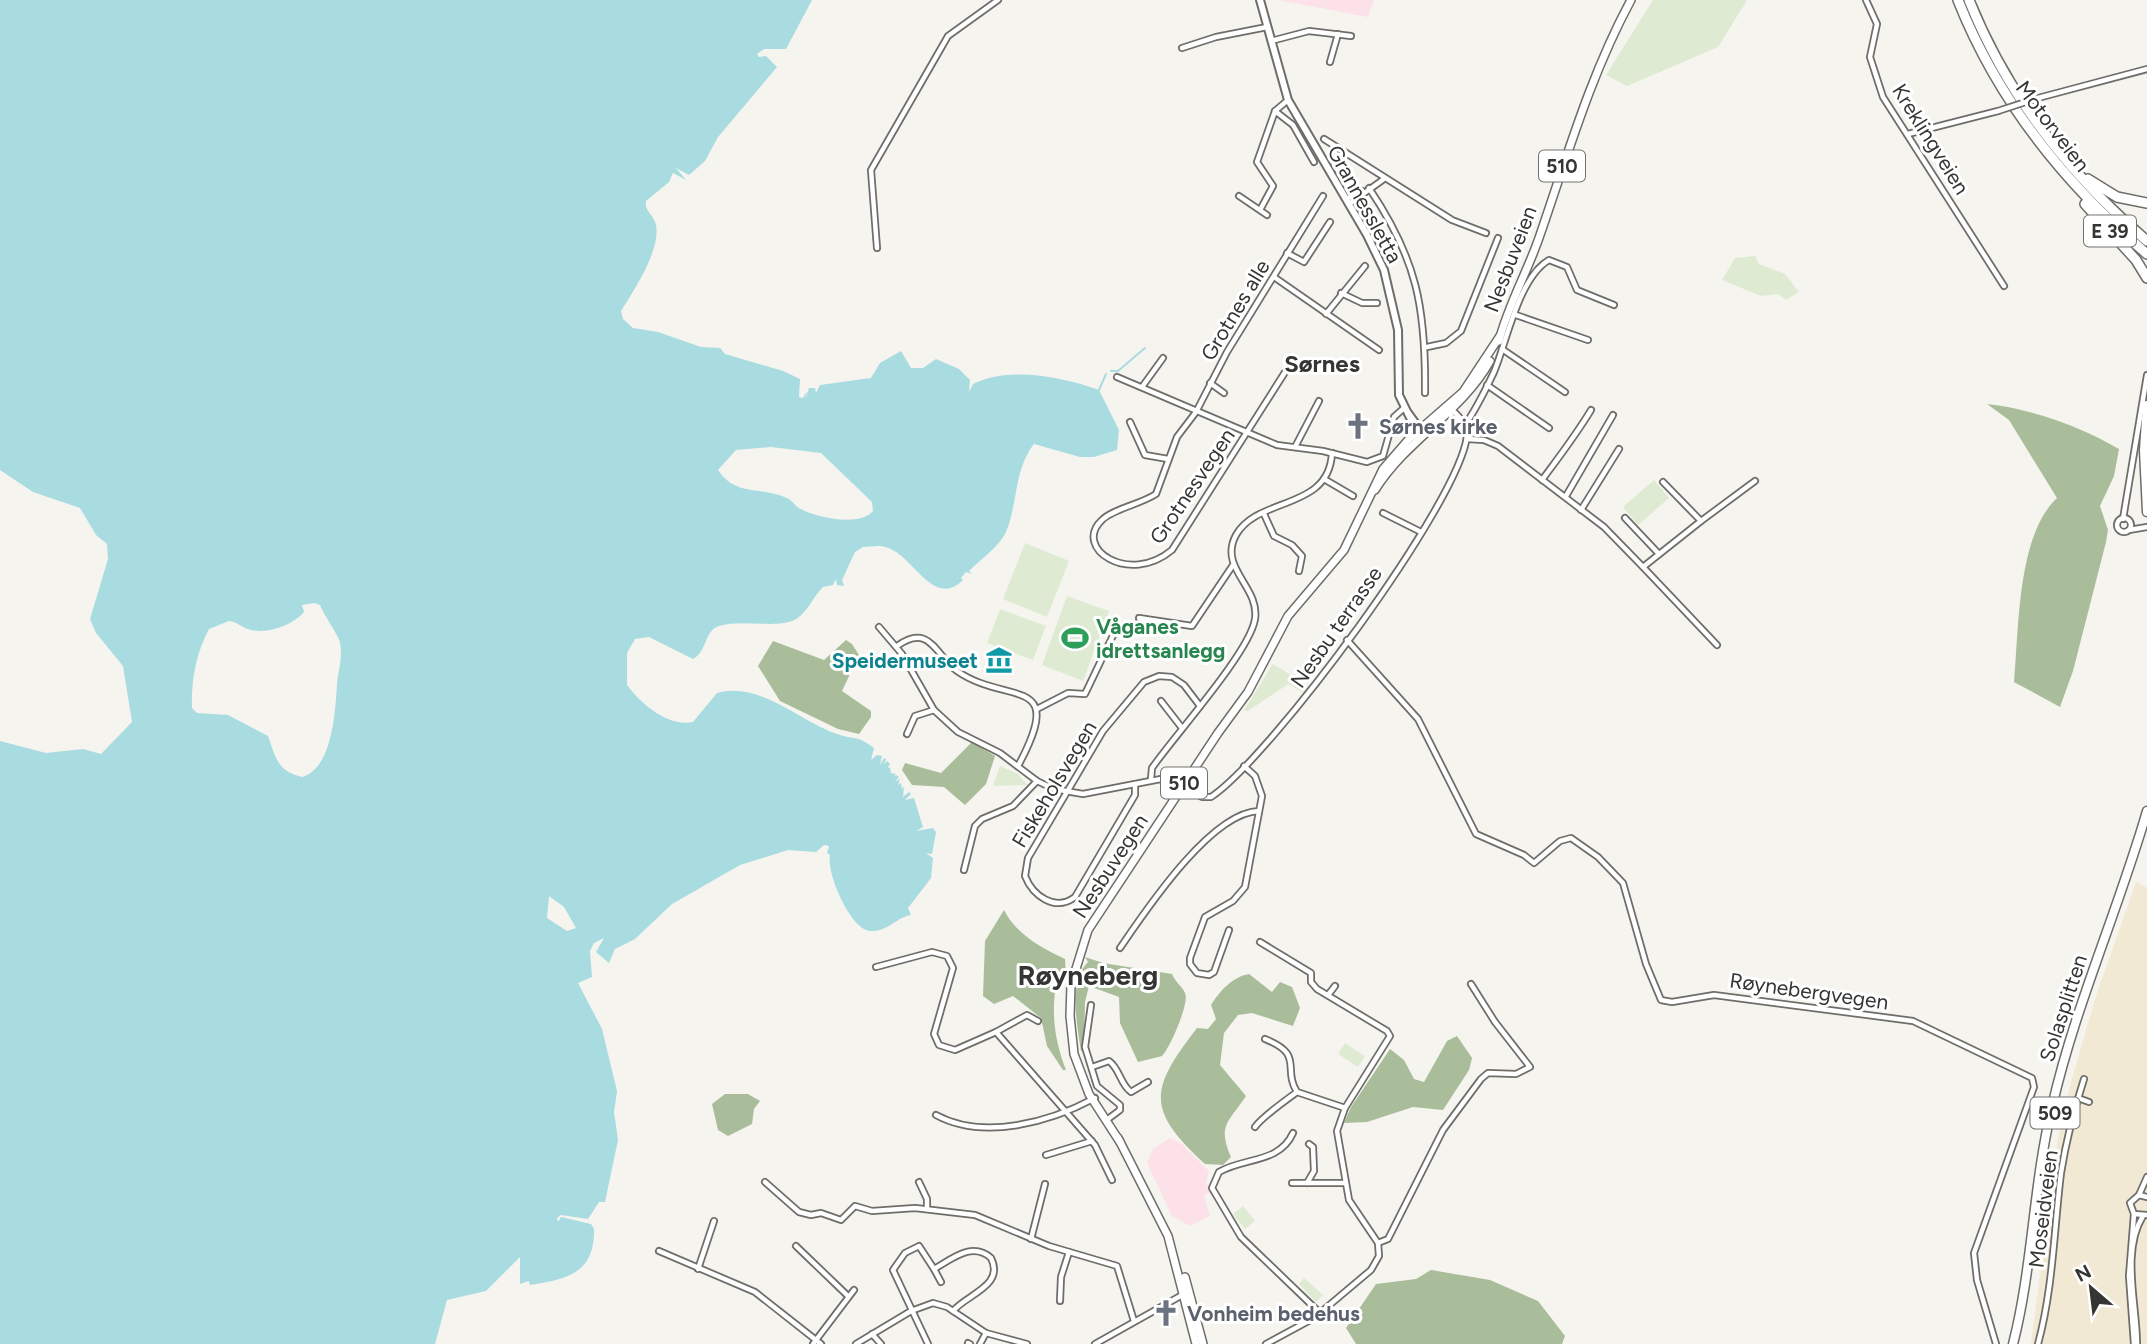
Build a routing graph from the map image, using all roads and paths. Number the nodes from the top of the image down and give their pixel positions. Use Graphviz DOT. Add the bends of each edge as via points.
graph roads {
  1 [pos="998,0"];
  2 [pos="1260,0"];
  3 [pos="1631,0"];
  4 [pos="1866,0"];
  5 [pos="1958,0"];
  6 [pos="1969,0"];
  7 [pos="1266,27"];
  8 [pos="1338,34"];
  9 [pos="1351,36"];
  10 [pos="1270,41"];
  11 [pos="1182,48"];
  12 [pos="1330,62"];
  13 [pos="2147,69"];
  14 [pos="1288,100"];
  15 [pos="1275,111"];
  16 [pos="1908,134"];
  17 [pos="1324,139"];
  18 [pos="1314,162"];
  19 [pos="2074,170"];
  20 [pos="1384,179"];
  21 [pos="2074,184"];
  22 [pos="1369,188"];
  23 [pos="1323,195"];
  24 [pos="1239,196"];
  25 [pos="1348,201"];
  26 [pos="2147,202"];
  27 [pos="1260,210"];
  28 [pos="1267,215"];
  29 [pos="1330,222"];
  30 [pos="1486,233"];
  31 [pos="1497,238"];
  32 [pos="2147,241"];
  33 [pos="877,248"];
  34 [pos="1287,253"];
  35 [pos="2147,254"];
  36 [pos="1365,266"];
  37 [pos="1274,277"];
  38 [pos="2147,278"];
  39 [pos="2004,285"];
  40 [pos="1341,293"];
  41 [pos="1377,303"];
  42 [pos="1614,305"];
  43 [pos="1326,314"];
  44 [pos="1516,315"];
  45 [pos="1500,336"];
  46 [pos="1588,340"];
  47 [pos="1426,347"];
  48 [pos="1502,349"];
  49 [pos="1379,350"];
  50 [pos="1163,358"];
  51 [pos="1294,358"];
  52 [pos="2147,376"];
  53 [pos="1117,377"];
  54 [pos="1210,383"];
  55 [pos="1487,385"];
  56 [pos="1142,387"];
  57 [pos="1565,392"];
  58 [pos="1224,393"];
  59 [pos="1425,393"];
  60 [pos="1319,401"];
  61 [pos="2147,405"];
  62 [pos="1405,410"];
  63 [pos="1591,410"];
  64 [pos="1450,411"];
  65 [pos="1196,412"];
  66 [pos="1614,415"];
  67 [pos="1130,422"];
  68 [pos="1465,425"];
  69 [pos="1549,428"];
  70 [pos="1420,432"];
  71 [pos="1247,433"];
  72 [pos="1466,439"];
  73 [pos="1295,447"];
  74 [pos="1619,449"];
  75 [pos="1332,453"];
  76 [pos="1168,459"];
  77 [pos="1324,479"];
  78 [pos="1542,480"];
  79 [pos="1755,481"];
  80 [pos="1663,482"];
  81 [pos="1353,496"];
  82 [pos="1566,496"];
  83 [pos="1581,510"];
  84 [pos="2147,512"];
  85 [pos="1382,513"];
  86 [pos="1264,514"];
  87 [pos="1625,518"];
  88 [pos="2123,519"];
  89 [pos="1701,521"];
  90 [pos="2130,522"];
  91 [pos="2144,527"];
  92 [pos="2129,530"];
  93 [pos="1421,532"];
  94 [pos="1659,554"];
  95 [pos="1233,565"];
  96 [pos="1643,567"];
  97 [pos="1299,571"];
  98 [pos="1139,618"];
  99 [pos="1118,625"];
  100 [pos="880,627"];
  101 [pos="1347,640"];
  102 [pos="1717,645"];
  103 [pos="897,646"];
  104 [pos="1161,701"];
  105 [pos="1199,706"];
  106 [pos="1037,709"];
  107 [pos="934,710"];
  108 [pos="1182,728"];
  109 [pos="907,734"];
  110 [pos="1018,766"];
  111 [pos="1244,766"];
  112 [pos="1151,779"];
  113 [pos="1037,782"];
  114 [pos="1135,784"];
  115 [pos="1182,785"];
  116 [pos="1069,792"];
  117 [pos="1259,811"];
  118 [pos="2147,811"];
  119 [pos="2147,828"];
  120 [pos="2145,839"];
  121 [pos="964,870"];
  122 [pos="1229,930"];
  123 [pos="1260,942"];
  124 [pos="1121,948"];
  125 [pos="876,967"];
  126 [pos="1471,984"];
  127 [pos="1335,986"];
  128 [pos="1328,995"];
  129 [pos="1091,1005"];
  130 [pos="1038,1021"];
  131 [pos="996,1032"];
  132 [pos="1265,1039"];
  133 [pos="1092,1067"];
  134 [pos="2084,1079"];
  135 [pos="1148,1082"];
  136 [pos="1297,1092"];
  137 [pos="2078,1098"];
  138 [pos="1094,1099"];
  139 [pos="2090,1102"];
  140 [pos="1345,1108"];
  141 [pos="1066,1114"];
  142 [pos="936,1115"];
  143 [pos="1108,1119"];
  144 [pos="1255,1127"];
  145 [pos="1293,1133"];
  146 [pos="1092,1141"];
  147 [pos="1120,1142"];
  148 [pos="1309,1144"];
  149 [pos="1046,1155"];
  150 [pos="2147,1177"];
  151 [pos="1112,1180"];
  152 [pos="765,1182"];
  153 [pos="919,1182"];
  154 [pos="1292,1183"];
  155 [pos="1307,1183"];
  156 [pos="1344,1183"];
  157 [pos="1045,1184"];
  158 [pos="2139,1195"];
  159 [pos="2147,1197"];
  160 [pos="927,1209"];
  161 [pos="2134,1214"];
  162 [pos="2145,1215"];
  163 [pos="714,1221"];
  164 [pos="1031,1239"];
  165 [pos="1378,1243"];
  166 [pos="796,1246"];
  167 [pos="659,1251"];
  168 [pos="1069,1252"];
  169 [pos="698,1269"];
  170 [pos="934,1269"];
  171 [pos="941,1282"];
  172 [pos="854,1290"];
  173 [pos="1188,1295"];
  174 [pos="848,1296"];
  175 [pos="1060,1301"];
  176 [pos="911,1311"];
  177 [pos="953,1311"];
  178 [pos="1320,1313"];
  179 [pos="1134,1321"];
  180 [pos="986,1333"];
  181 [pos="873,1334"];
  182 [pos="814,1342"];
  183 [pos="821,1344"];
  184 [pos="856,1344"];
  185 [pos="881,1344"];
  186 [pos="928,1344"];
  187 [pos="980,1344"];
  188 [pos="1027,1344"];
  189 [pos="1095,1344"];
  190 [pos="1196,1344"];
  191 [pos="1203,1344"];
  192 [pos="1266,1344"];
  193 [pos="1996,1344"];
  194 [pos="2013,1344"];
  195 [pos="2018,1344"];
  196 [pos="2038,1344"];
  197 [pos="2136,1344"];
  1 -- 33 [label="street" via="948,36 871,170"];
  2 -- 7 [label="main road, Grannessletta"];
  3 -- 45 [label="main road, Nesbuveien / 510" via="1583,102 1540,235"];
  4 -- 16 [label="street, Kreklingveien" via="1877,24 1870,54 1873,68 1883,97"];
  5 -- 21 [label="highway, Motorveien / E 39" via="2005,93"];
  6 -- 19 [label="highway, Motorveien / E 39" via="2008,79"];
  7 -- 10 [label="main road, Grannessletta"];
  7 -- 11 [label="street"];
  8 -- 9 [label="street"];
  8 -- 10 [label="street" via="1309,31"];
  8 -- 12 [label="street"];
  10 -- 14 [label="main road, Grannessletta"];
  13 -- 16 [label="street, bridge"];
  14 -- 15 [label="street"];
  14 -- 25 [label="main road, Grannessletta"];
  15 -- 18 [label="street, Grannessletta" via="1293,125"];
  15 -- 27 [label="street" via="1257,162 1273,186"];
  16 -- 39 [label="street, Kreklingveien"];
  17 -- 20 [label="street"];
  19 -- 26 [label="highway, E 39" via="2117,197"];
  19 -- 32 [label="highway, Motorveien / E 39"];
  20 -- 22 [label="street"];
  20 -- 30 [label="street" via="1452,220"];
  21 -- 35 [label="highway, Motorveien / E 39"];
  21 -- 38 [label="highway, E 39"];
  22 -- 25 [label="street"];
  22 -- 47 [label="street" via="1410,265 1421,303"];
  23 -- 34 [label="street, Grotnes alle"];
  24 -- 27 [label="street"];
  25 -- 62 [label="main road, Grannessletta" via="1377,254 1392,299 1398,391"];
  27 -- 28 [label="street"];
  29 -- 34 [label="street, Grotnes alle" via="1304,262"];
  31 -- 47 [label="street" via="1461,331 1446,343"];
  34 -- 37 [label="street, Grotnes alle"];
  36 -- 40 [label="street"];
  37 -- 43 [label="street"];
  37 -- 54 [label="street, Grotnes alle"];
  40 -- 41 [label="street" via="1362,303"];
  40 -- 43 [label="street"];
  42 -- 44 [label="street" via="1577,290 1569,268 1549,260 1531,278"];
  43 -- 49 [label="street"];
  44 -- 46 [label="street"];
  44 -- 48 [label="street"];
  45 -- 64 [label="main road, Nesbuvegen / 510"];
  47 -- 59 [label="street"];
  48 -- 55 [label="street"];
  48 -- 57 [label="street"];
  50 -- 56 [label="street"];
  51 -- 71 [label="street, Grotnesvegen"];
  52 -- 88 [label="street"];
  53 -- 56 [label="street"];
  54 -- 58 [label="street, Grotnes alle"];
  54 -- 65 [label="street, Grotnes alle"];
  55 -- 68 [label="street"];
  55 -- 69 [label="street"];
  56 -- 65 [label="street"];
  60 -- 73 [label="street"];
  61 -- 84 [label="highway"];
  62 -- 70 [label="main road"];
  62 -- 75 [label="street" via="1394,417 1379,460 1367,462"];
  63 -- 78 [label="street"];
  64 -- 68 [label="street"];
  64 -- 70 [label="main road, Nesbuvegen / 510"];
  65 -- 71 [label="street"];
  65 -- 76 [label="street, Grotnesvegen"];
  66 -- 82 [label="street"];
  67 -- 76 [label="street" via="1145,456"];
  68 -- 72 [label="street, Nesbu terrasse"];
  70 -- 115 [label="main road, Nesbuvegen / 510" via="1388,471 1345,550 1294,608 1252,686"];
  71 -- 73 [label="street"];
  71 -- 76 [label="street, Grotnesvegen" via="1172,550 1142,565 1106,558 1096,542 1098,524 1156,494"];
  72 -- 78 [label="street" via="1490,442"];
  72 -- 93 [label="street, Nesbu terrasse" via="1449,484"];
  73 -- 75 [label="street"];
  74 -- 83 [label="street"];
  75 -- 77 [label="street"];
  77 -- 81 [label="street"];
  77 -- 86 [label="street" via="1309,493"];
  78 -- 82 [label="street"];
  79 -- 89 [label="street"];
  80 -- 89 [label="street"];
  82 -- 83 [label="street"];
  83 -- 96 [label="street"];
  85 -- 93 [label="street"];
  86 -- 95 [label="street" via="1238,532 1232,548"];
  86 -- 97 [label="street" via="1275,536 1302,556"];
  87 -- 94 [label="street"];
  88 -- 90 [label="street"];
  88 -- 92 [label="street" via="2118,528"];
  89 -- 94 [label="street"];
  90 -- 91 [label="street"];
  90 -- 92 [label="street"];
  91 -- 92 [label="street"];
  93 -- 101 [label="street, Nesbu terrasse"];
  94 -- 96 [label="street"];
  95 -- 98 [label="street" via="1192,626"];
  95 -- 105 [label="street" via="1254,602 1255,620 1245,643"];
  96 -- 102 [label="street"];
  99 -- 106 [label="street" via="1085,694 1068,693"];
  100 -- 103 [label="street"];
  101 -- 111 [label="street, Nesbu terrasse" via="1301,705"];
  101 -- 193 [label="street, Røynebergvegen" via="1418,719 1476,834 1534,863 1560,841 1571,838 1620,879 1661,1000 1714,995 1913,1021 2032,1078 2034,1087 1974,1253"];
  103 -- 106 [label="street" via="905,640 923,639 961,673 1011,690"];
  103 -- 107 [label="street"];
  104 -- 108 [label="street"];
  105 -- 108 [label="street"];
  105 -- 116 [label="street, Fiskeholsvegen" via="1172,677 1144,682 1103,731"];
  106 -- 110 [label="street" via="1038,723"];
  107 -- 109 [label="street" via="915,716"];
  107 -- 110 [label="street" via="958,732"];
  108 -- 112 [label="street" via="1152,768"];
  110 -- 113 [label="street"];
  111 -- 115 [label="street, Nesbu terrasse" via="1211,797"];
  111 -- 117 [label="street" via="1261,785"];
  112 -- 114 [label="street"];
  112 -- 115 [label="street" via="1166,778"];
  113 -- 116 [label="street"];
  113 -- 121 [label="street" via="1013,806 975,826"];
  114 -- 116 [label="street" via="1098,793"];
  114 -- 116 [label="street, Fiskeholsvegen" via="1135,794 1075,897 1055,903 1034,892 1024,867"];
  115 -- 138 [label="main road, Nesbuvegen / 510" via="1082,945 1070,997 1074,1046"];
  117 -- 122 [label="street" via="1245,887 1234,901 1205,917 1190,964 1197,973 1214,972"];
  117 -- 124 [label="street" via="1246,812 1213,831 1166,882"];
  118 -- 194 [label="highway, Solasplitten / 509" via="2060,1071 2043,1147"];
  119 -- 120 [label="highway, Solasplitten / 509"];
  120 -- 195 [label="highway, Solasplitten / 509" via="2076,1036 2056,1110"];
  123 -- 128 [label="street" via="1311,973 1313,985"];
  125 -- 131 [label="street" via="932,951 944,953 953,968 934,1034 939,1045 955,1050"];
  126 -- 165 [label="street" via="1530,1067 1514,1074 1488,1073 1481,1079 1443,1130 1388,1239"];
  127 -- 128 [label="street"];
  128 -- 140 [label="street" via="1387,1031 1389,1039"];
  129 -- 133 [label="street" via="1085,1047"];
  130 -- 131 [label="street" via="1027,1015"];
  131 -- 141 [label="street"];
  132 -- 136 [label="street" via="1290,1056"];
  133 -- 135 [label="street" via="1114,1065 1131,1092"];
  133 -- 143 [label="street" via="1097,1086 1120,1105"];
  134 -- 137 [label="street, Moseidveien"];
  136 -- 140 [label="street"];
  136 -- 144 [label="street"];
  137 -- 139 [label="street"];
  137 -- 196 [label="street, Moseidveien" via="2062,1169"];
  138 -- 141 [label="street"];
  138 -- 143 [label="main road, Nesbuvegen / 510"];
  138 -- 147 [label="main road, Nesbuvegen / 510"];
  140 -- 156 [label="street" via="1337,1140"];
  141 -- 142 [label="street" via="989,1126 959,1124"];
  141 -- 146 [label="street"];
  143 -- 147 [label="main road, Nesbuvegen / 510"];
  145 -- 178 [label="street" via="1286,1145 1265,1158 1222,1170 1212,1188 1241,1237"];
  146 -- 149 [label="street"];
  146 -- 151 [label="street"];
  147 -- 173 [label="main road, Nesbuvegen / 510" via="1155,1205"];
  148 -- 155 [label="street" via="1315,1166"];
  150 -- 158 [label="street"];
  152 -- 160 [label="street" via="786,1204 806,1215 821,1213 838,1220 855,1206 872,1211"];
  153 -- 160 [label="street"];
  154 -- 155 [label="street"];
  155 -- 156 [label="street"];
  156 -- 165 [label="street" via="1353,1209"];
  157 -- 164 [label="street"];
  158 -- 159 [label="street"];
  158 -- 161 [label="street" via="2130,1203"];
  160 -- 164 [label="street" via="975,1215"];
  161 -- 162 [label="street"];
  161 -- 197 [label="street" via="2129,1276"];
  162 -- 197 [label="street" via="2134,1255"];
  163 -- 169 [label="street"];
  164 -- 168 [label="street"];
  165 -- 178 [label="street" via="1379,1256 1371,1270"];
  166 -- 174 [label="street"];
  167 -- 169 [label="street"];
  168 -- 175 [label="street"];
  168 -- 179 [label="street" via="1116,1266"];
  169 -- 182 [label="street" via="755,1292"];
  170 -- 171 [label="street"];
  170 -- 176 [label="street" via="917,1245 894,1266"];
  170 -- 177 [label="street" via="969,1250 984,1253 992,1261 995,1273 991,1282"];
  172 -- 174 [label="street"];
  173 -- 179 [label="street"];
  173 -- 190 [label="main road, Nesbuvegen / 510"];
  173 -- 191 [label="main road, Nesbuvegen / 510"];
  174 -- 182 [label="street"];
  176 -- 177 [label="street" via="933,1303"];
  176 -- 181 [label="street"];
  176 -- 186 [label="street"];
  177 -- 180 [label="street"];
  178 -- 192 [label="street"];
  179 -- 189 [label="street"];
  180 -- 187 [label="street"];
  180 -- 188 [label="street"];
  181 -- 184 [label="street"];
  181 -- 185 [label="street"];
  182 -- 183 [label="street"];
}
